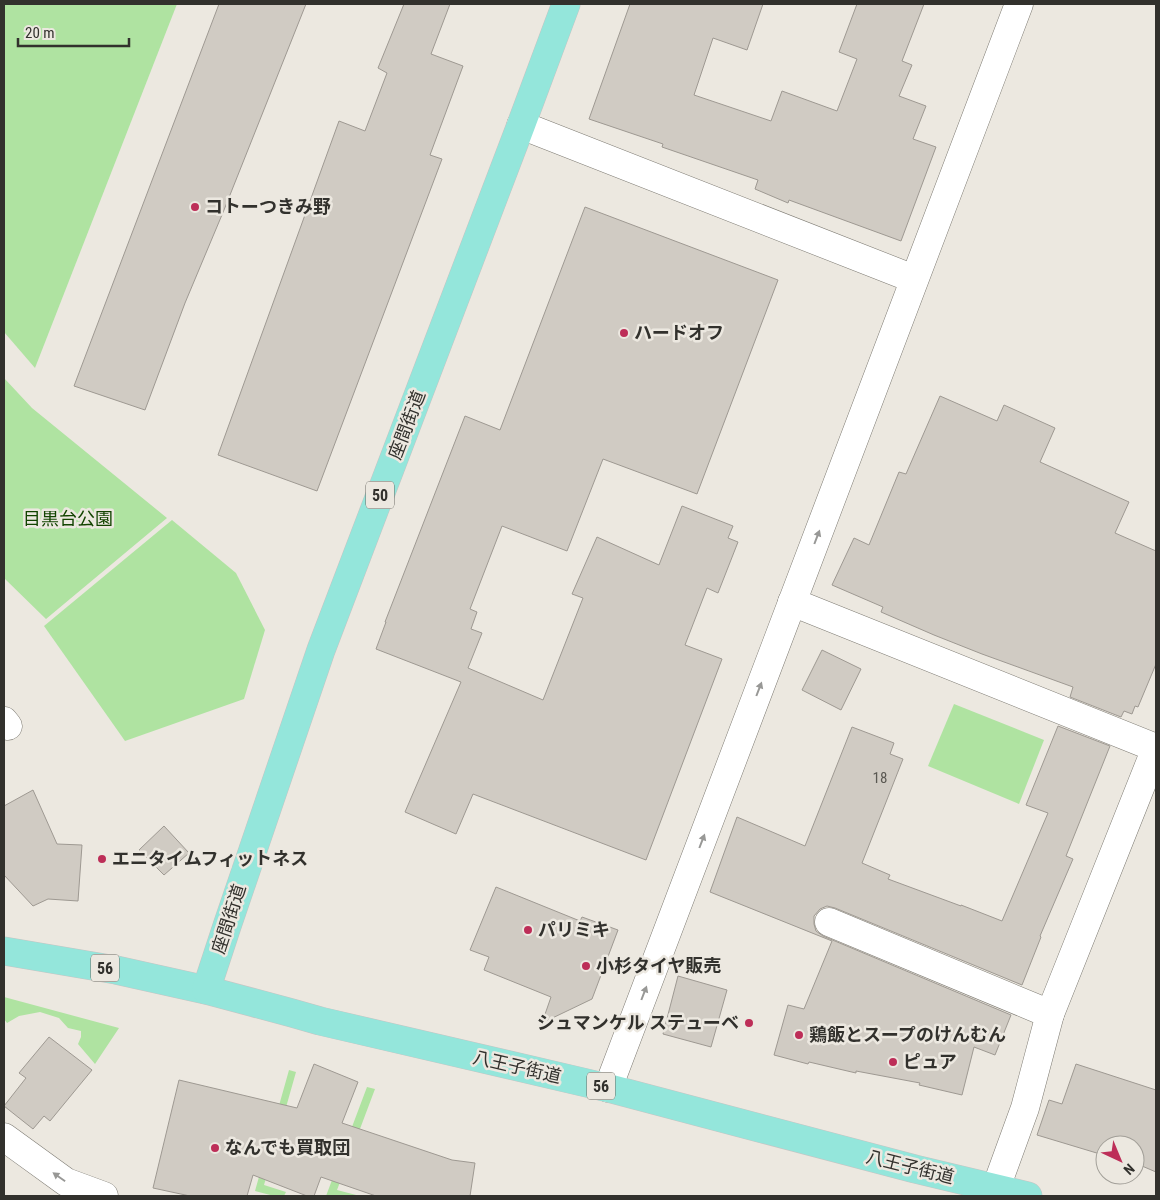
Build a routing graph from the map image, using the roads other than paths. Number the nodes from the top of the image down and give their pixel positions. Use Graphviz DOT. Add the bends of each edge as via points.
graph roads {
  1 [pos="566,4"];
  2 [pos="1019,4"];
  3 [pos="521,125"];
  4 [pos="914,279"];
  5 [pos="792,602"];
  6 [pos="1156,748"];
  7 [pos="829,922"];
  8 [pos="4,951"];
  9 [pos="206,990"];
  10 [pos="1050,1014"];
  11 [pos="608,1088"];
  12 [pos="4,1137"];
  13 [pos="994,1193"];
  14 [pos="104,1196"];
  15 [pos="1028,1196"];
  1 -- 3 [label="main road, 座間街道 / 50"];
  2 -- 4 [label="street"];
  3 -- 4 [label="street"];
  3 -- 9 [label="main road, 座間街道 / 50" via="321,650"];
  5 -- 4 [label="street, one-way"];
  5 -- 6 [label="street"];
  11 -- 5 [label="street, one-way"];
  6 -- 10 [label="street"];
  7 -- 10 [label="street"];
  8 -- 9 [label="main road, 八王子街道 / 56" via="116,970"];
  9 -- 11 [label="main road, 八王子街道 / 56" via="320,1021"];
  10 -- 13 [label="street" via="1024,1108"];
  11 -- 13 [label="main road, 八王子街道 / 56"];
  14 -- 12 [label="street, one-way" via="66,1182"];
  13 -- 15 [label="main road, 八王子街道 / 56"];
}
